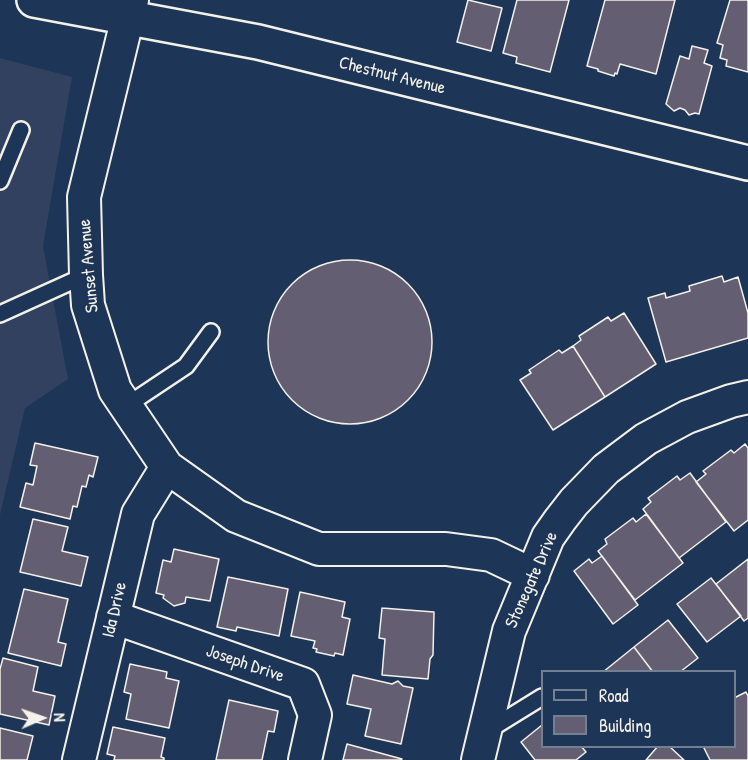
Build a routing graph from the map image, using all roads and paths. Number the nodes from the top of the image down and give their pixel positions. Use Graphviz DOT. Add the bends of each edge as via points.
graph roads {
  1 [pos="34,0"];
  2 [pos="129,9"];
  3 [pos="21,130"];
  4 [pos="748,163"];
  5 [pos="0,181"];
  6 [pos="86,275"];
  7 [pos="0,314"];
  8 [pos="211,332"];
  9 [pos="748,397"];
  10 [pos="126,406"];
  11 [pos="167,466"];
  12 [pos="533,576"];
  13 [pos="113,617"];
  14 [pos="541,699"];
  15 [pos="481,746"];
  16 [pos="79,760"];
  17 [pos="305,760"];
  1 -- 2 [label="main road, Chestnut Avenue"];
  2 -- 4 [label="main road, Chestnut Avenue"];
  2 -- 6 [label="street, Sunset Avenue" via="84,197"];
  3 -- 5 [label="lane"];
  6 -- 7 [label="lane"];
  6 -- 10 [label="street, Sunset Avenue" via="88,305 115,390"];
  8 -- 10 [label="lane" via="186,366"];
  9 -- 12 [label="street, Stonegate Drive" via="687,417 625,454 588,486 560,520 548,537"];
  10 -- 11 [label="street, Sunset Avenue"];
  11 -- 12 [label="street, Sunset Avenue" via="236,516 319,549 446,549 491,555"];
  11 -- 13 [label="street, Ida Drive" via="138,514"];
  12 -- 15 [label="street, Stonegate Drive" via="509,631"];
  13 -- 16 [label="street, Ida Drive"];
  13 -- 17 [label="street, Joseph Drive" via="303,684 315,715"];
  14 -- 15 [label="lane"];
}
